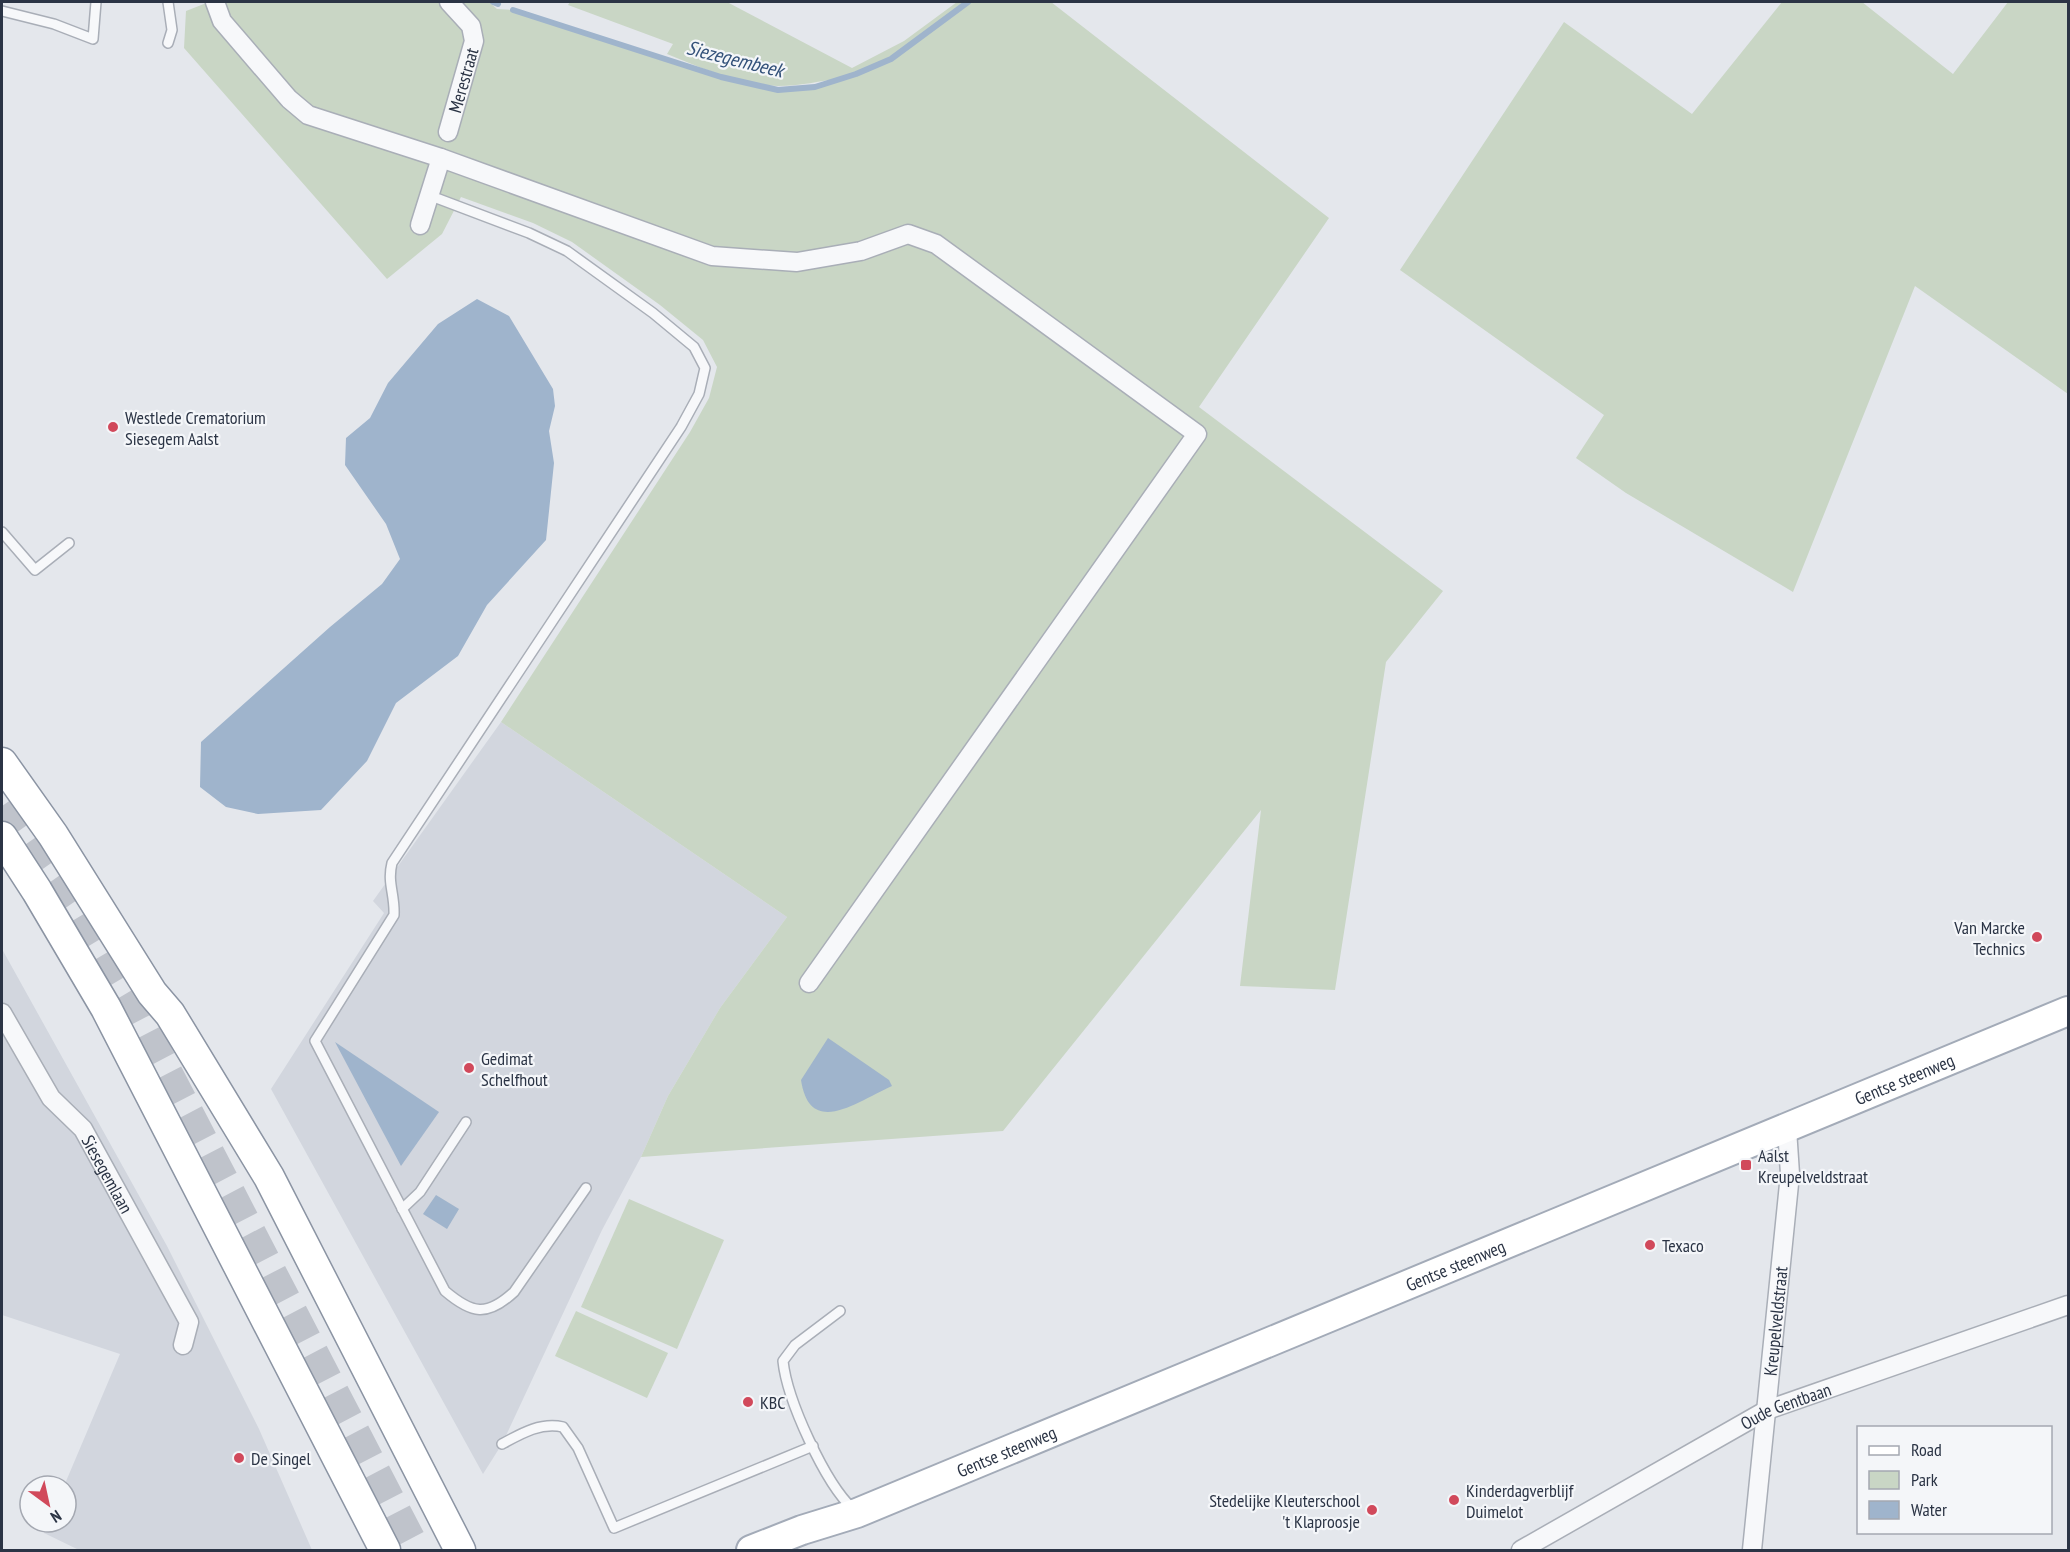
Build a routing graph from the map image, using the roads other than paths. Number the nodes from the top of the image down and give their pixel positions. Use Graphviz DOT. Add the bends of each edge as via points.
graph roads {
  1 [pos="96,2"];
  2 [pos="168,2"];
  3 [pos="215,2"];
  4 [pos="449,2"];
  5 [pos="2,11"];
  6 [pos="168,43"];
  7 [pos="448,132"];
  8 [pos="441,158"];
  9 [pos="430,196"];
  10 [pos="420,225"];
  11 [pos="2,532"];
  12 [pos="69,543"];
  13 [pos="2,763"];
  14 [pos="2,837"];
  15 [pos="809,983"];
  16 [pos="2068,1011"];
  17 [pos="2,1014"];
  18 [pos="466,1122"];
  19 [pos="1787,1129"];
  20 [pos="586,1188"];
  21 [pos="402,1209"];
  22 [pos="2068,1305"];
  23 [pos="840,1311"];
  24 [pos="183,1345"];
  25 [pos="1767,1410"];
  26 [pos="502,1444"];
  27 [pos="813,1446"];
  28 [pos="850,1516"];
  29 [pos="385,1551"];
  30 [pos="460,1551"];
  31 [pos="751,1551"];
  32 [pos="800,1551"];
  33 [pos="1521,1551"];
  34 [pos="1752,1551"];
  1 -- 5 [label="lane" via="93,39"];
  2 -- 6 [label="lane" via="172,30"];
  3 -- 8 [label="street" via="222,21 289,99 308,115"];
  4 -- 7 [label="street, Merestraat" via="471,26 474,42"];
  8 -- 9 [label="street"];
  8 -- 15 [label="street" via="712,256 797,262 861,251 908,234 936,244 1197,434"];
  9 -- 10 [label="street"];
  9 -- 21 [label="lane" via="567,251 694,347 705,368 699,394 681,427 392,863 388,880 395,897 394,915 315,1041"];
  11 -- 12 [label="lane" via="35,570"];
  13 -- 30 [label="highway" via="152,993 170,1014 269,1177"];
  14 -- 29 [label="highway" via="106,1008"];
  16 -- 19 [label="main road, Gentse steenweg"];
  17 -- 24 [label="street, Siesegemlaan" via="51,1098 83,1129 189,1322"];
  18 -- 21 [label="lane" via="420,1192"];
  19 -- 25 [label="street, Kreupelveldstraat" via="1790,1174"];
  19 -- 28 [label="main road, Gentse steenweg"];
  20 -- 21 [label="lane" via="514,1292 500,1305 478,1311 462,1306 445,1291"];
  22 -- 25 [label="street, Oude Gentbaan"];
  23 -- 27 [label="lane" via="795,1345 783,1361 784,1377"];
  25 -- 33 [label="street, Oude Gentbaan"];
  25 -- 34 [label="street, Kreupelveldstraat"];
  26 -- 27 [label="lane" via="549,1424 563,1426 578,1448 614,1528"];
  27 -- 28 [label="lane"];
  28 -- 31 [label="main road, Gentse steenweg"];
  28 -- 32 [label="main road, Gentse steenweg"];
}
